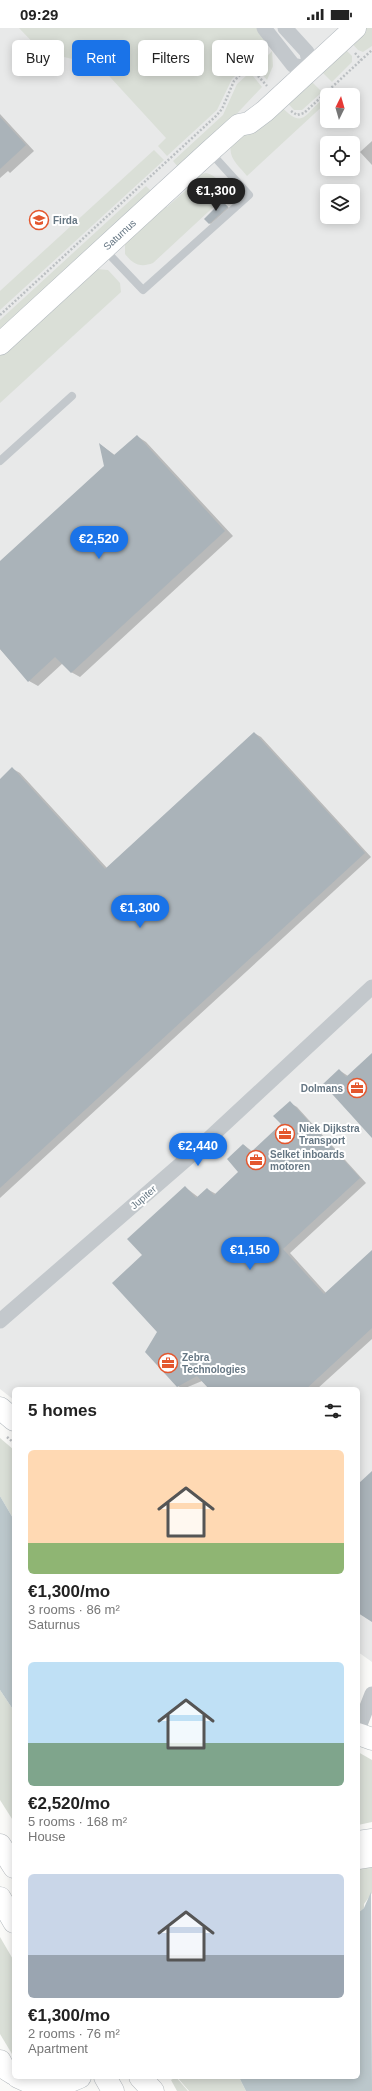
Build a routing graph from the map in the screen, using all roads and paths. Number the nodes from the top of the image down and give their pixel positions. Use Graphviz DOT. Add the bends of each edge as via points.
graph roads {
  1 [pos="264,28"];
  2 [pos="285,28"];
  3 [pos="333,28"];
  4 [pos="355,28"];
  5 [pos="271,47"];
  6 [pos="268,50"];
  7 [pos="372,50"];
  8 [pos="303,62"];
  9 [pos="238,76"];
  10 [pos="258,76"];
  11 [pos="265,84"];
  12 [pos="287,107"];
  13 [pos="210,151"];
  14 [pos="104,248"];
  15 [pos="0,315"];
  16 [pos="0,344"];
  17 [pos="72,396"];
  18 [pos="0,461"];
  19 [pos="372,987"];
  20 [pos="0,1321"];
  21 [pos="0,1408"];
  22 [pos="12,1418"];
  23 [pos="372,1694"];
  24 [pos="363,1728"];
  25 [pos="372,1840"];
  26 [pos="360,1842"];
  27 [pos="0,1845"];
  28 [pos="372,1856"];
  29 [pos="360,1858"];
  30 [pos="12,1863"];
  31 [pos="0,1898"];
  32 [pos="12,1919"];
  33 [pos="9,2070"];
  34 [pos="25,2079"];
  35 [pos="75,2079"];
  36 [pos="106,2079"];
  37 [pos="141,2079"];
  38 [pos="142,2079"];
  39 [pos="52,2089"];
  40 [pos="14,2091"];
  41 [pos="113,2091"];
  42 [pos="148,2091"];
  43 [pos="153,2091"];
  1 -- 8 [label="street"];
  2 -- 8 [label="street"];
  3 -- 8 [label="main road, Saturnus"];
  4 -- 8 [label="main road, Saturnus"];
  5 -- 6 [label="path"];
  7 -- 12 [label="path" via="304,113 294,114"];
  8 -- 13 [label="main road, Saturnus" via="265,111 249,123 239,125"];
  9 -- 15 [label="path" via="216,116"];
  10 -- 11 [label="path"];
  13 -- 14 [label="main road, Saturnus"];
  13 -- 14 [label="lane" via="249,195 144,290"];
  14 -- 16 [label="main road, Saturnus"];
  17 -- 18 [label="lane"];
  19 -- 20 [label="street, Jupiter" via="189,1157"];
  21 -- 22 [label="main road"];
  23 -- 24 [label="street"];
  25 -- 26 [label="main road"];
  27 -- 30 [label="main road"];
  28 -- 29 [label="main road"];
  31 -- 32 [label="main road"];
  33 -- 40 [label="main road"];
  34 -- 39 [label="main road" via="38,2086"];
  35 -- 39 [label="main road"];
  36 -- 41 [label="main road"];
  37 -- 42 [label="main road"];
  38 -- 43 [label="main road"];
}
